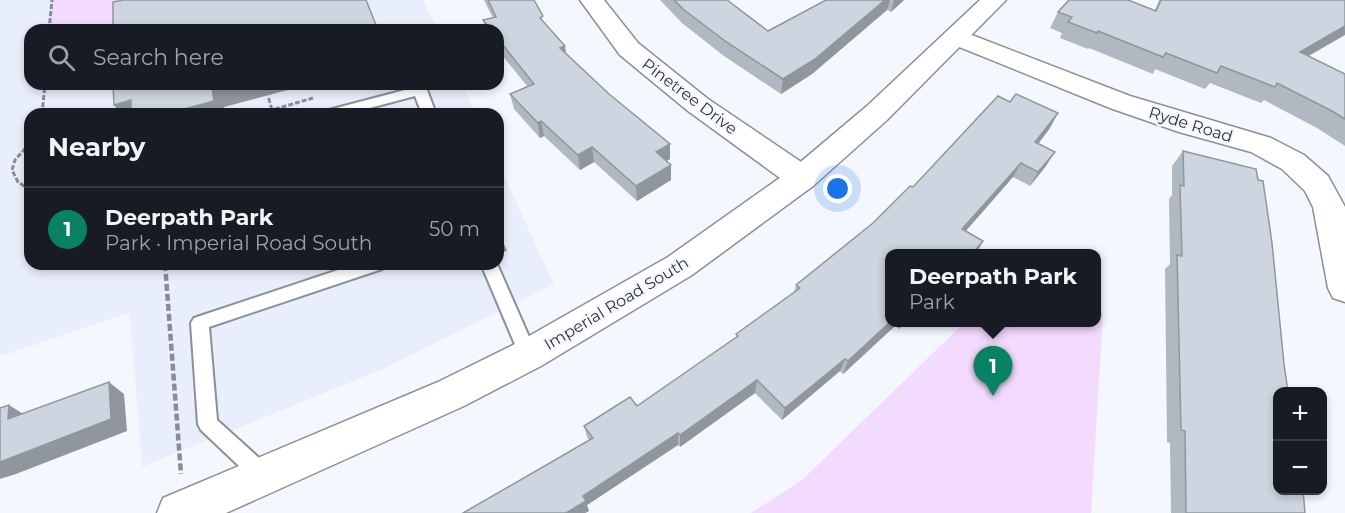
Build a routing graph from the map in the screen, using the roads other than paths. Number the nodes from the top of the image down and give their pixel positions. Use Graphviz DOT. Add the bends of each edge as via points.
graph roads {
  1 [pos="592,0"];
  2 [pos="994,0"];
  3 [pos="956,37"];
  4 [pos="420,90"];
  5 [pos="420,90"];
  6 [pos="352,108"];
  7 [pos="427,108"];
  8 [pos="802,178"];
  9 [pos="358,270"];
  10 [pos="492,270"];
  11 [pos="1345,288"];
  12 [pos="528,355"];
  13 [pos="263,475"];
  14 [pos="181,512"];
  1 -- 8 [label="street, Pinetree Drive" via="629,49 698,105"];
  2 -- 3 [label="street, Imperial Road South"];
  3 -- 8 [label="street, Imperial Road South"];
  3 -- 11 [label="street, Ryde Road" via="1120,102 1261,145 1293,162 1317,184 1329,207"];
  4 -- 7 [label="lane"];
  5 -- 6 [label="lane"];
  8 -- 12 [label="street, Imperial Road South" via="680,266"];
  9 -- 13 [label="lane" via="200,323 208,424"];
  10 -- 12 [label="lane"];
  12 -- 13 [label="street, Imperial Road South" via="451,394"];
  13 -- 14 [label="street, Imperial Road South"];
}
